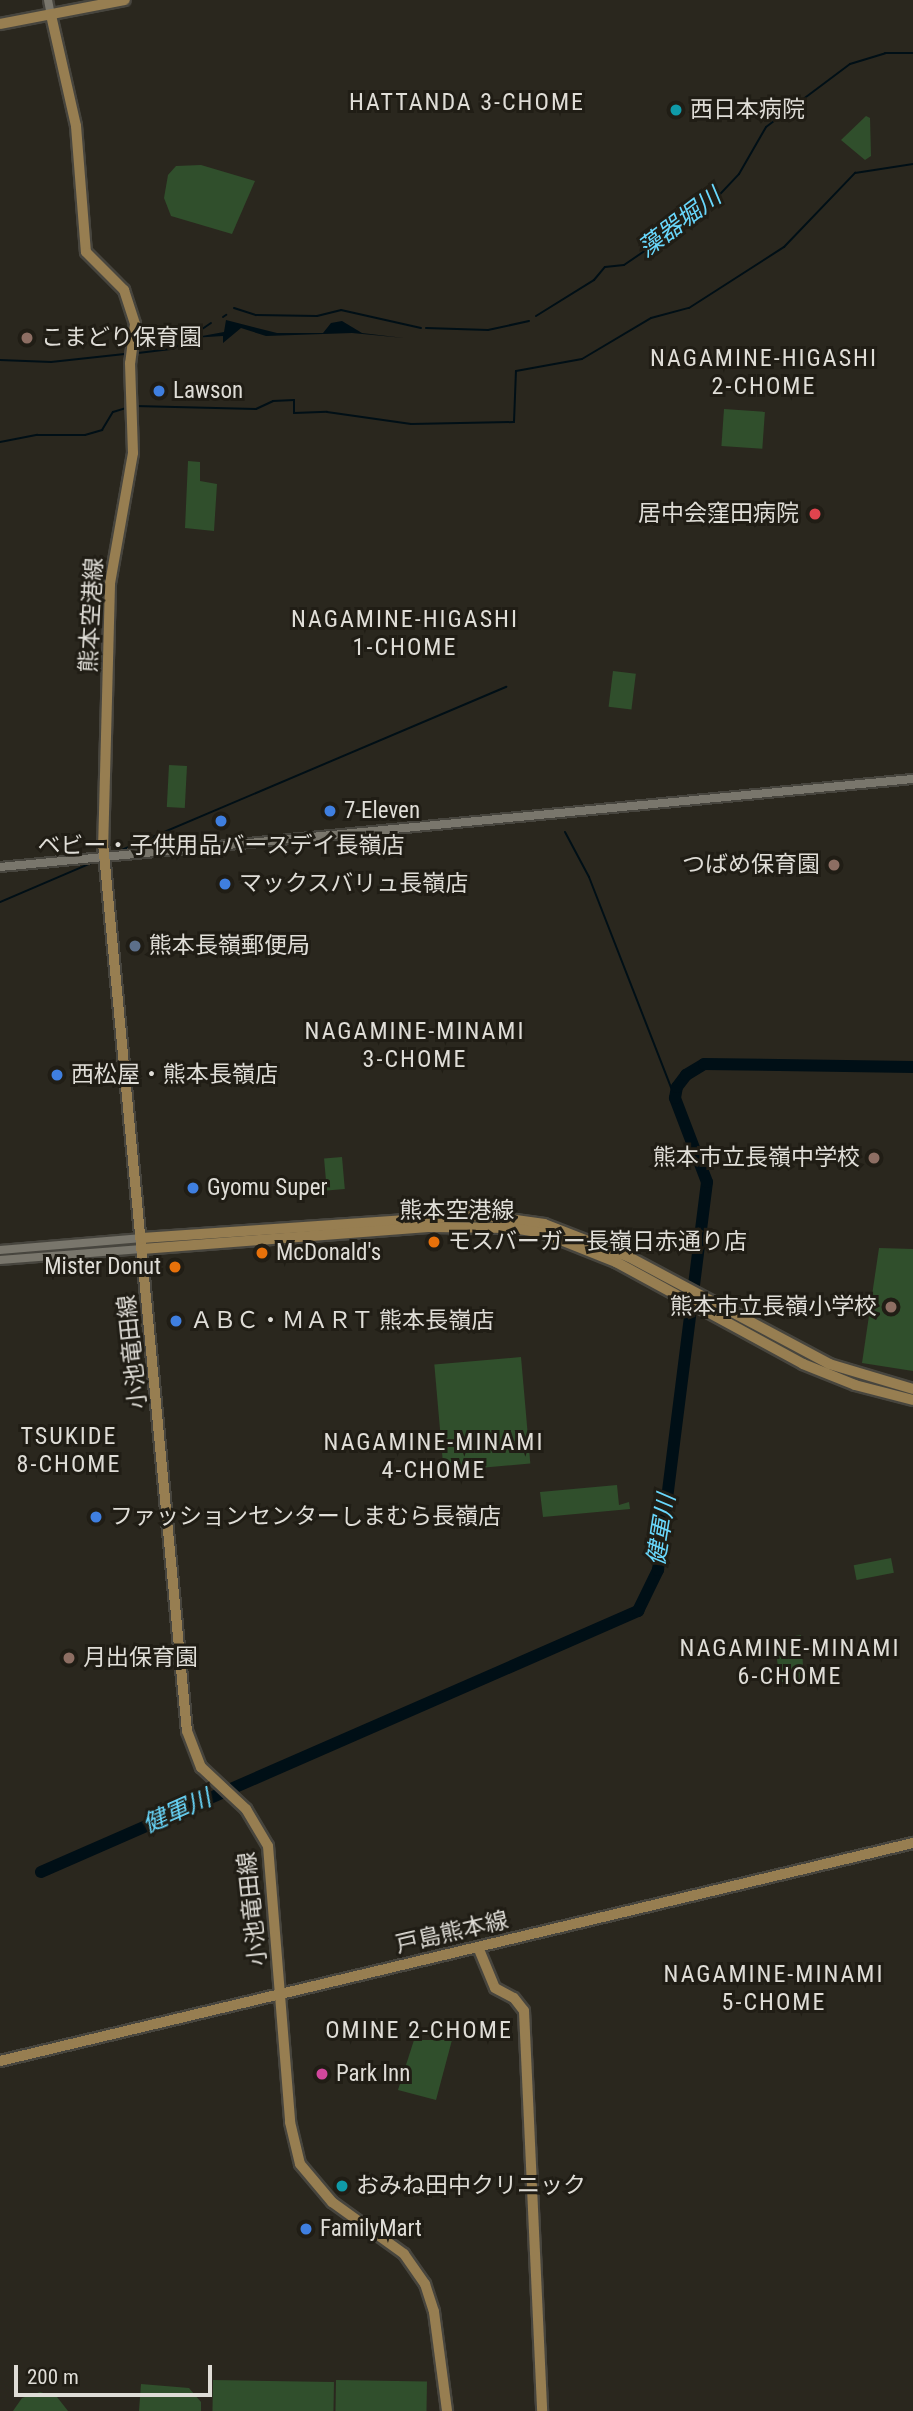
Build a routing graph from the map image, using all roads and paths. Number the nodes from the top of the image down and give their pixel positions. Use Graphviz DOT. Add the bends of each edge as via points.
graph roads {
  1 [pos="48,0"];
  2 [pos="125,0"];
  3 [pos="51,15"];
  4 [pos="0,24"];
  5 [pos="913,779"];
  6 [pos="104,857"];
  7 [pos="0,867"];
  8 [pos="142,1244"];
  9 [pos="0,1250"];
  10 [pos="0,1260"];
  11 [pos="913,1389"];
  12 [pos="913,1400"];
  13 [pos="913,1843"];
  14 [pos="478,1947"];
  15 [pos="281,1993"];
  16 [pos="0,2061"];
  17 [pos="447,2411"];
  18 [pos="542,2411"];
  1 -- 3 [label="street"];
  2 -- 3 [label="main road"];
  3 -- 4 [label="main road"];
  3 -- 6 [label="main road, 熊本空港線" via="76,126 86,252 124,290 134,314 133,453 110,584"];
  5 -- 6 [label="street"];
  6 -- 7 [label="street"];
  6 -- 8 [label="main road, 熊本空港線"];
  8 -- 9 [label="street"];
  8 -- 10 [label="street"];
  8 -- 11 [label="main road, 熊本空港線" via="450,1217 488,1216 544,1224 629,1257 829,1364"];
  8 -- 12 [label="main road, 熊本空港線" via="428,1227 543,1233 615,1262 803,1364 855,1385"];
  8 -- 15 [label="main road, 小池竜田線" via="187,1731 201,1767 258,1823 268,1846"];
  13 -- 14 [label="main road, 戸島熊本線"];
  14 -- 15 [label="main road, 戸島熊本線"];
  14 -- 18 [label="main road" via="495,1987 514,1998 524,2011"];
  15 -- 16 [label="main road, 戸島熊本線"];
  15 -- 17 [label="main road, 小池竜田線" via="290,2122 300,2164 332,2202 404,2254 425,2284 434,2312"];
}
